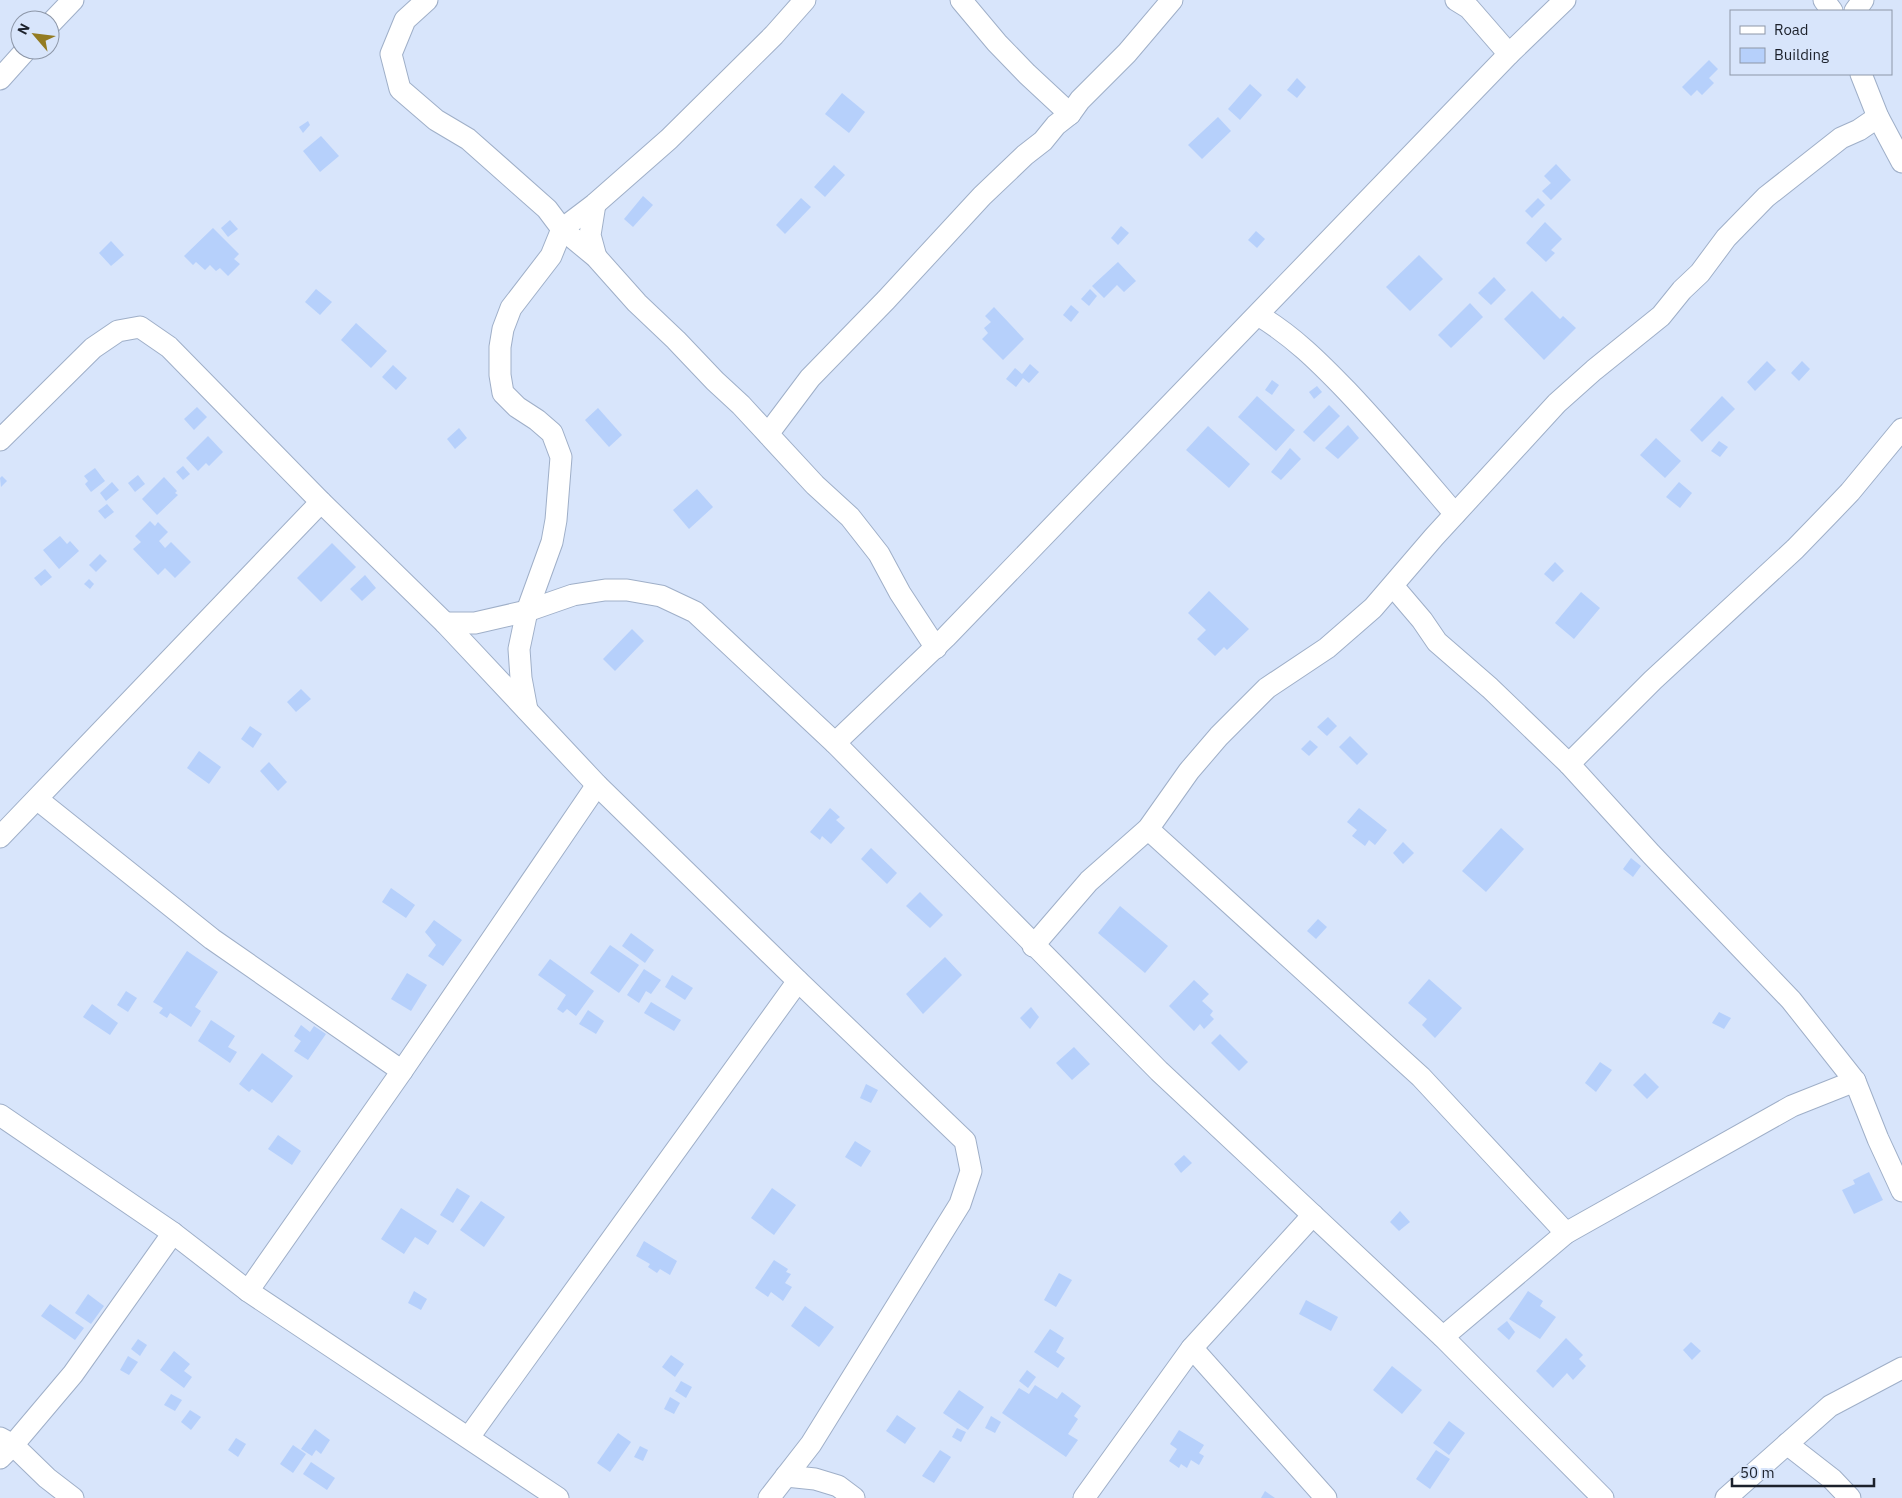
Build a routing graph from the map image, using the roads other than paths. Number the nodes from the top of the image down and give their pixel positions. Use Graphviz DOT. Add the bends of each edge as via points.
graph roads {
  1 [pos="73,0"];
  2 [pos="805,0"];
  3 [pos="961,0"];
  4 [pos="1172,0"];
  5 [pos="1456,0"];
  6 [pos="1565,0"];
  7 [pos="425,1"];
  8 [pos="60,14"];
  9 [pos="1509,54"];
  10 [pos="17,60"];
  11 [pos="1861,75"];
  12 [pos="0,78"];
  13 [pos="1070,114"];
  14 [pos="1878,116"];
  15 [pos="1902,162"];
  16 [pos="595,204"];
  17 [pos="562,229"];
  18 [pos="596,257"];
  19 [pos="1258,316"];
  20 [pos="1902,429"];
  21 [pos="768,434"];
  22 [pos="0,440"];
  23 [pos="321,502"];
  24 [pos="1455,514"];
  25 [pos="1393,586"];
  26 [pos="527,611"];
  27 [pos="445,622"];
  28 [pos="936,648"];
  29 [pos="527,710"];
  30 [pos="835,743"];
  31 [pos="1568,764"];
  32 [pos="597,785"];
  33 [pos="37,799"];
  34 [pos="1148,828"];
  35 [pos="0,837"];
  36 [pos="1033,946"];
  37 [pos="798,982"];
  38 [pos="402,1071"];
  39 [pos="1855,1081"];
  40 [pos="0,1115"];
  41 [pos="1902,1191"];
  42 [pos="1313,1215"];
  43 [pos="173,1233"];
  44 [pos="1566,1233"];
  45 [pos="248,1291"];
  46 [pos="1443,1337"];
  47 [pos="1192,1348"];
  48 [pos="1902,1368"];
  49 [pos="469,1437"];
  50 [pos="1787,1444"];
  51 [pos="4,1447"];
  52 [pos="786,1476"];
  53 [pos="73,1498"];
  54 [pos="558,1498"];
  55 [pos="769,1498"];
  56 [pos="854,1498"];
  57 [pos="1084,1498"];
  58 [pos="1326,1498"];
  59 [pos="1603,1498"];
  60 [pos="1726,1498"];
  61 [pos="1850,1498"];
  1 -- 8 [label="street"];
  2 -- 16 [label="street" via="669,139"];
  3 -- 13 [label="street" via="1015,62"];
  4 -- 13 [label="street"];
  5 -- 9 [label="street" via="1469,8"];
  6 -- 9 [label="street"];
  7 -- 17 [label="street" via="405,20 391,54 400,89 510,175 547,209"];
  9 -- 19 [label="street"];
  10 -- 12 [label="street"];
  11 -- 14 [label="street"];
  13 -- 21 [label="street" via="982,196 810,378"];
  14 -- 15 [label="street"];
  14 -- 24 [label="street" via="1841,138 1766,197 1726,238 1661,316 1557,404"];
  16 -- 17 [label="street"];
  16 -- 18 [label="street" via="590,235"];
  17 -- 18 [label="street"];
  17 -- 26 [label="street" via="551,256 511,308 500,347 503,394 552,433 561,457 552,542"];
  18 -- 21 [label="street" via="637,303"];
  19 -- 24 [label="street" via="1313,355"];
  19 -- 28 [label="street"];
  20 -- 31 [label="street" via="1850,492 1795,549 1653,680"];
  21 -- 28 [label="street" via="850,517 873,546"];
  22 -- 23 [label="street" via="93,348 118,330 140,327 169,347"];
  23 -- 27 [label="street"];
  23 -- 33 [label="street"];
  24 -- 25 [label="street"];
  25 -- 31 [label="street" via="1437,642"];
  25 -- 34 [label="street" via="1327,648 1267,688 1189,771"];
  26 -- 27 [label="street" via="475,622"];
  26 -- 29 [label="street" via="519,649"];
  26 -- 30 [label="street" via="573,595 605,590 661,596 696,612"];
  27 -- 29 [label="street"];
  28 -- 30 [label="street"];
  29 -- 32 [label="street"];
  30 -- 36 [label="street"];
  31 -- 39 [label="street" via="1791,1000"];
  32 -- 37 [label="street"];
  32 -- 38 [label="street"];
  33 -- 35 [label="street"];
  33 -- 38 [label="street" via="212,939"];
  34 -- 36 [label="street" via="1089,881"];
  34 -- 44 [label="street" via="1420,1077"];
  36 -- 42 [label="street" via="1159,1071"];
  37 -- 49 [label="street"];
  37 -- 52 [label="street" via="966,1141 971,1171 960,1204 811,1444"];
  38 -- 45 [label="street"];
  39 -- 41 [label="street"];
  39 -- 44 [label="street" via="1792,1106"];
  40 -- 43 [label="street"];
  42 -- 46 [label="street"];
  42 -- 47 [label="street"];
  43 -- 45 [label="street"];
  43 -- 51 [label="street" via="73,1374"];
  44 -- 46 [label="street"];
  45 -- 49 [label="street"];
  46 -- 59 [label="street"];
  47 -- 57 [label="street"];
  47 -- 58 [label="street"];
  48 -- 50 [label="street" via="1830,1406"];
  49 -- 54 [label="street"];
  50 -- 60 [label="street"];
  50 -- 61 [label="street" via="1832,1479"];
  51 -- 53 [label="street"];
  52 -- 55 [label="street"];
  52 -- 56 [label="street" via="815,1479 838,1486"];
}
